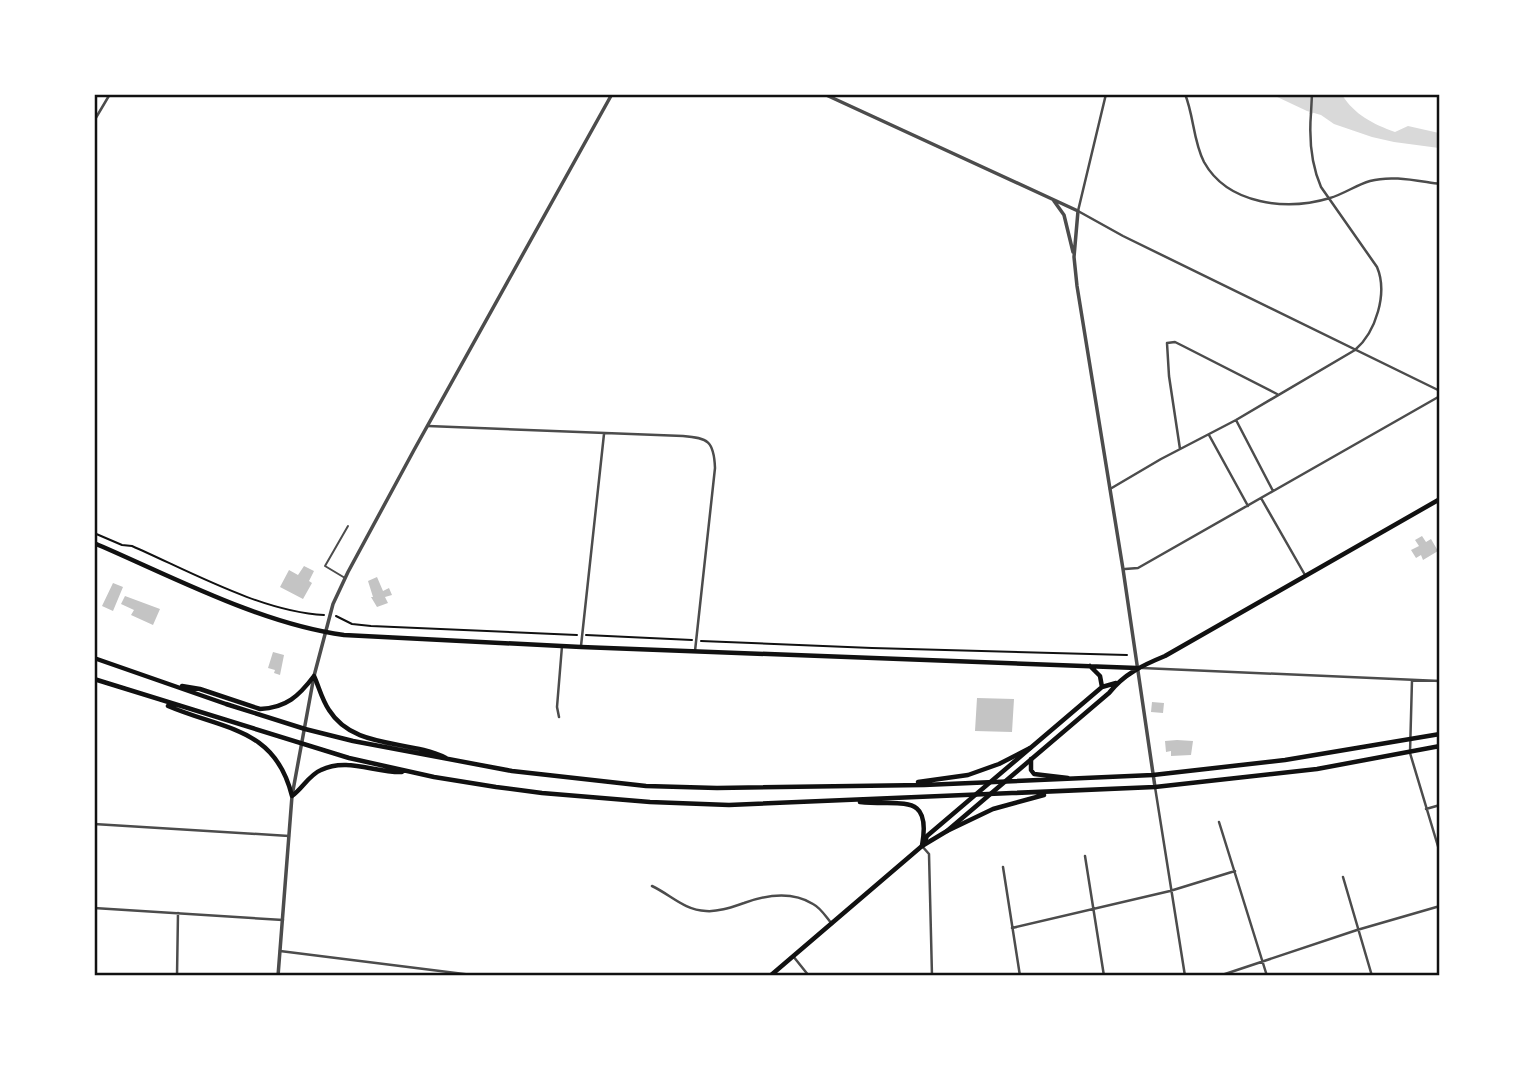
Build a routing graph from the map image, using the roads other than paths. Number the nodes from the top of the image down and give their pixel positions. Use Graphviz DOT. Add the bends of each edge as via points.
graph roads {
  1 [pos="110,94"];
  2 [pos="612,94"];
  3 [pos="824,94"];
  4 [pos="1106,94"];
  5 [pos="1185,94"];
  6 [pos="1312,94"];
  7 [pos="94,121"];
  8 [pos="1440,184"];
  9 [pos="1330,198"];
  10 [pos="1051,199"];
  11 [pos="1078,211"];
  12 [pos="1074,257"];
  13 [pos="1354,350"];
  14 [pos="1440,391"];
  15 [pos="1277,394"];
  16 [pos="1440,396"];
  17 [pos="1236,420"];
  18 [pos="428,426"];
  19 [pos="604,434"];
  20 [pos="1209,435"];
  21 [pos="1180,449"];
  22 [pos="1110,489"];
  23 [pos="1273,491"];
  24 [pos="1261,498"];
  25 [pos="1440,499"];
  26 [pos="1248,506"];
  27 [pos="348,526"];
  28 [pos="94,543"];
  29 [pos="1123,569"];
  30 [pos="1305,576"];
  31 [pos="345,578"];
  32 [pos="324,632"];
  33 [pos="562,646"];
  34 [pos="581,647"];
  35 [pos="695,651"];
  36 [pos="94,658"];
  37 [pos="1090,666"];
  38 [pos="1137,668"];
  39 [pos="314,676"];
  40 [pos="94,680"];
  41 [pos="1412,680"];
  42 [pos="1440,681"];
  43 [pos="1117,683"];
  44 [pos="170,684"];
  45 [pos="1102,687"];
  46 [pos="142,695"];
  47 [pos="559,717"];
  48 [pos="305,729"];
  49 [pos="1440,734"];
  50 [pos="1410,741"];
  51 [pos="301,745"];
  52 [pos="1440,746"];
  53 [pos="1030,748"];
  54 [pos="1410,753"];
  55 [pos="1031,759"];
  56 [pos="453,762"];
  57 [pos="410,772"];
  58 [pos="1153,775"];
  59 [pos="1076,779"];
  60 [pos="1006,782"];
  61 [pos="915,783"];
  62 [pos="991,783"];
  63 [pos="1155,787"];
  64 [pos="1053,793"];
  65 [pos="990,794"];
  66 [pos="977,795"];
  67 [pos="292,796"];
  68 [pos="845,800"];
  69 [pos="1440,805"];
  70 [pos="1426,809"];
  71 [pos="1219,821"];
  72 [pos="94,824"];
  73 [pos="947,831"];
  74 [pos="289,836"];
  75 [pos="922,846"];
  76 [pos="1440,853"];
  77 [pos="1085,856"];
  78 [pos="1003,867"];
  79 [pos="1235,871"];
  80 [pos="1343,877"];
  81 [pos="652,886"];
  82 [pos="1170,891"];
  83 [pos="1440,906"];
  84 [pos="94,908"];
  85 [pos="1094,910"];
  86 [pos="178,913"];
  87 [pos="283,920"];
  88 [pos="832,924"];
  89 [pos="1012,928"];
  90 [pos="1357,930"];
  91 [pos="281,951"];
  92 [pos="793,956"];
  93 [pos="1263,962"];
  94 [pos="177,975"];
  95 [pos="278,975"];
  96 [pos="465,975"];
  97 [pos="480,975"];
  98 [pos="770,975"];
  99 [pos="809,975"];
  100 [pos="932,975"];
  101 [pos="1020,975"];
  102 [pos="1104,975"];
  103 [pos="1185,975"];
  104 [pos="1219,975"];
  105 [pos="1267,975"];
  106 [pos="1372,975"];
  1 -- 7 [label="street"];
  2 -- 18 [label="street"];
  3 -- 10 [label="street"];
  4 -- 11 [label="street"];
  5 -- 9 [label="street" via="1204,162 1224,185 1270,203"];
  6 -- 9 [label="street" via="1310,142 1316,174"];
  8 -- 9 [label="street" via="1382,179"];
  9 -- 13 [label="street" via="1381,276 1380,306 1364,342"];
  10 -- 11 [label="street"];
  10 -- 12 [label="street" via="1064,215"];
  11 -- 12 [label="street"];
  11 -- 13 [label="street"];
  12 -- 22 [label="street"];
  13 -- 14 [label="street"];
  13 -- 15 [label="street"];
  15 -- 17 [label="street"];
  15 -- 21 [label="street" via="1175,342 1167,343"];
  16 -- 23 [label="street"];
  17 -- 20 [label="street"];
  17 -- 23 [label="street"];
  18 -- 19 [label="street"];
  18 -- 31 [label="street"];
  19 -- 34 [label="street"];
  19 -- 35 [label="street" via="695,436 712,446 715,468"];
  20 -- 21 [label="street"];
  20 -- 26 [label="street"];
  21 -- 22 [label="street"];
  22 -- 29 [label="street"];
  23 -- 24 [label="street"];
  24 -- 26 [label="street"];
  24 -- 30 [label="street"];
  25 -- 30 [label="main road"];
  26 -- 29 [label="street" via="1138,568"];
  27 -- 31 [label="lane" via="325,566"];
  28 -- 32 [label="main road" via="289,624"];
  29 -- 38 [label="street"];
  30 -- 38 [label="main road"];
  31 -- 32 [label="street"];
  32 -- 33 [label="main road"];
  32 -- 39 [label="street"];
  33 -- 34 [label="main road"];
  33 -- 47 [label="street"];
  34 -- 35 [label="main road"];
  35 -- 37 [label="main road"];
  36 -- 44 [label="main road"];
  37 -- 38 [label="main road"];
  37 -- 45 [label="main road" via="1100,676"];
  38 -- 41 [label="street"];
  38 -- 43 [label="main road"];
  38 -- 58 [label="street"];
  39 -- 44 [label="main road" via="288,703 267,709"];
  39 -- 48 [label="street"];
  39 -- 56 [label="main road" via="328,709 353,734 433,752"];
  40 -- 46 [label="main road"];
  41 -- 42 [label="street"];
  41 -- 50 [label="street"];
  43 -- 45 [label="main road"];
  43 -- 55 [label="main road"];
  44 -- 48 [label="main road"];
  45 -- 53 [label="main road"];
  46 -- 51 [label="main road"];
  46 -- 67 [label="main road" via="251,736 278,760"];
  48 -- 51 [label="street"];
  48 -- 56 [label="main road"];
  49 -- 50 [label="main road"];
  50 -- 54 [label="street"];
  50 -- 58 [label="main road"];
  51 -- 57 [label="main road"];
  51 -- 67 [label="street"];
  52 -- 54 [label="main road"];
  53 -- 61 [label="main road" via="968,775"];
  53 -- 62 [label="main road"];
  54 -- 63 [label="main road" via="1282,774"];
  54 -- 70 [label="street"];
  55 -- 59 [label="main road" via="1034,774"];
  55 -- 60 [label="main road"];
  56 -- 61 [label="main road" via="646,786 787,788"];
  57 -- 67 [label="main road" via="388,773 342,764 319,771"];
  57 -- 68 [label="main road" via="542,793 650,802 729,805"];
  58 -- 59 [label="main road"];
  58 -- 63 [label="street"];
  59 -- 60 [label="main road"];
  60 -- 62 [label="main road"];
  60 -- 65 [label="main road"];
  61 -- 62 [label="main road"];
  62 -- 66 [label="main road"];
  63 -- 64 [label="main road"];
  63 -- 82 [label="street"];
  64 -- 65 [label="main road"];
  64 -- 73 [label="main road" via="993,809"];
  65 -- 66 [label="main road"];
  65 -- 73 [label="main road"];
  66 -- 68 [label="main road"];
  66 -- 75 [label="main road" via="928,835"];
  67 -- 74 [label="street"];
  68 -- 75 [label="main road" via="913,806 925,820"];
  69 -- 70 [label="street"];
  70 -- 76 [label="street"];
  71 -- 79 [label="street"];
  72 -- 74 [label="street"];
  73 -- 75 [label="main road"];
  74 -- 87 [label="street"];
  75 -- 88 [label="main road"];
  75 -- 100 [label="street" via="929,854"];
  77 -- 85 [label="street"];
  78 -- 89 [label="street"];
  79 -- 82 [label="street"];
  79 -- 93 [label="street"];
  80 -- 90 [label="street"];
  81 -- 88 [label="street" via="685,906 706,911 789,896 816,905"];
  82 -- 85 [label="street"];
  82 -- 103 [label="street"];
  83 -- 90 [label="street"];
  84 -- 86 [label="street"];
  85 -- 89 [label="street"];
  85 -- 102 [label="street"];
  86 -- 87 [label="street"];
  86 -- 94 [label="street"];
  87 -- 91 [label="street"];
  88 -- 92 [label="main road"];
  89 -- 101 [label="street"];
  90 -- 93 [label="street"];
  90 -- 106 [label="street"];
  91 -- 95 [label="street"];
  91 -- 96 [label="street"];
  92 -- 98 [label="main road"];
  92 -- 99 [label="street"];
  93 -- 104 [label="street"];
  93 -- 105 [label="street"];
  96 -- 97 [label="street"];
}
